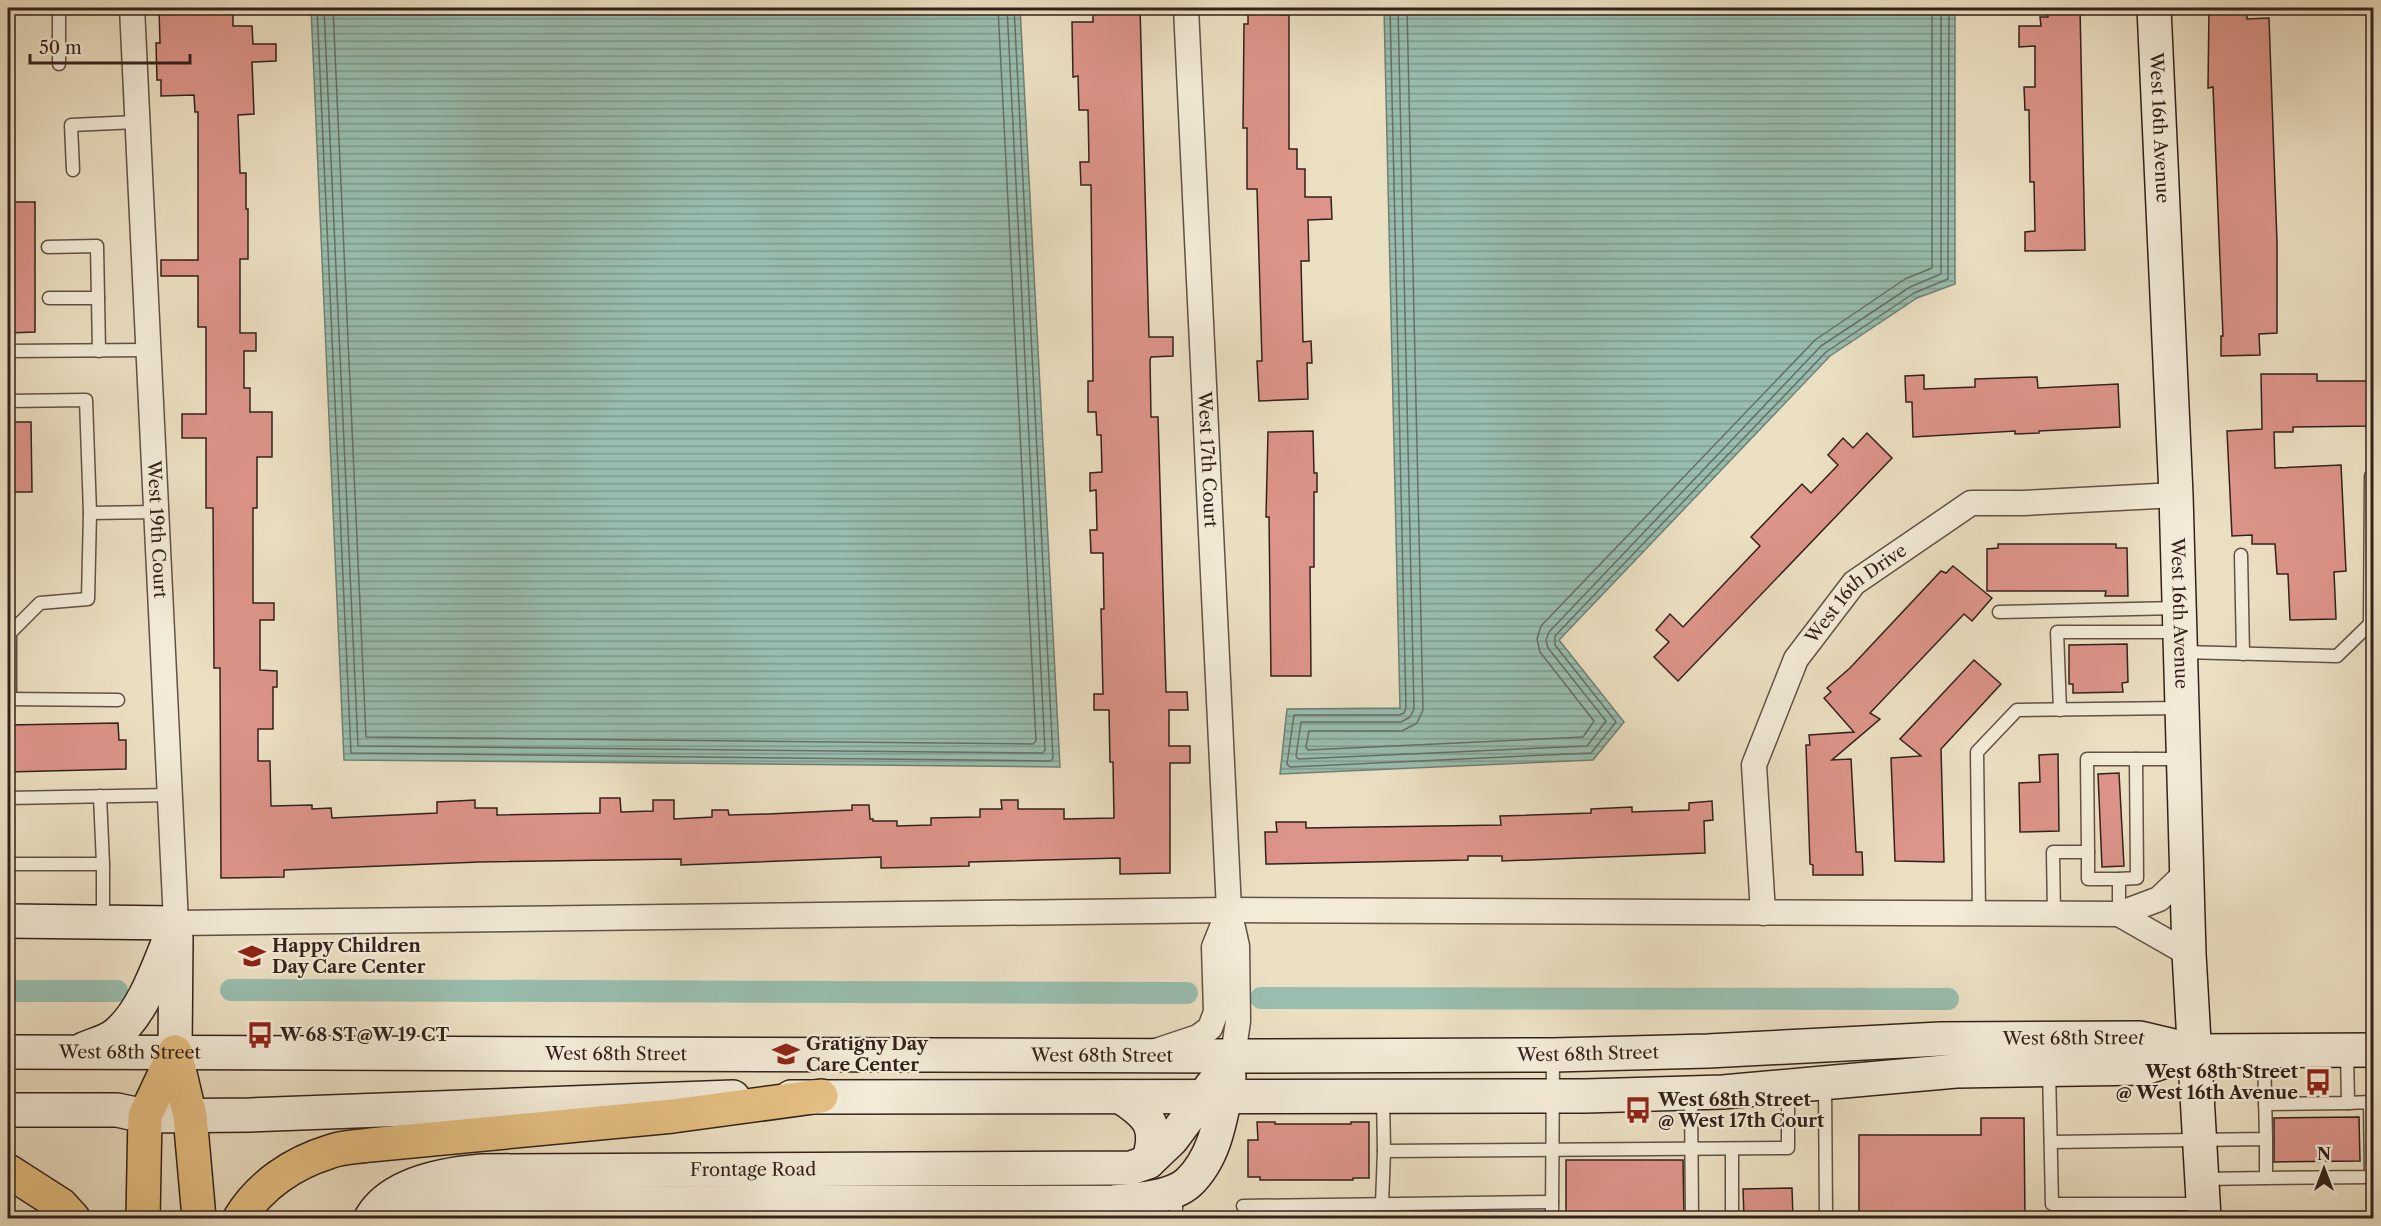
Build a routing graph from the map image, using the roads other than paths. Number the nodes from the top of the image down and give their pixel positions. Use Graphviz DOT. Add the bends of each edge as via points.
graph roads {
  1 [pos="59,8"];
  2 [pos="132,8"];
  3 [pos="1186,8"];
  4 [pos="2154,8"];
  5 [pos="59,64"];
  6 [pos="137,122"];
  7 [pos="73,171"];
  8 [pos="48,247"];
  9 [pos="49,298"];
  10 [pos="98,298"];
  11 [pos="148,350"];
  12 [pos="8,351"];
  13 [pos="99,351"];
  14 [pos="8,401"];
  15 [pos="2372,476"];
  16 [pos="2176,495"];
  17 [pos="156,512"];
  18 [pos="90,513"];
  19 [pos="2241,555"];
  20 [pos="1999,612"];
  21 [pos="2372,622"];
  22 [pos="2180,631"];
  23 [pos="2242,654"];
  24 [pos="9,699"];
  25 [pos="118,700"];
  26 [pos="2182,708"];
  27 [pos="2060,710"];
  28 [pos="2136,759"];
  29 [pos="2184,759"];
  30 [pos="170,795"];
  31 [pos="100,796"];
  32 [pos="8,798"];
  33 [pos="2088,852"];
  34 [pos="8,864"];
  35 [pos="103,864"];
  36 [pos="2187,872"];
  37 [pos="2119,879"];
  38 [pos="1228,910"];
  39 [pos="1763,913"];
  40 [pos="1979,913"];
  41 [pos="2054,914"];
  42 [pos="2119,914"];
  43 [pos="8,921"];
  44 [pos="103,922"];
  45 [pos="176,923"];
  46 [pos="2189,954"];
  47 [pos="2264,1050"];
  48 [pos="2360,1050"];
  49 [pos="2195,1051"];
  50 [pos="8,1052"];
  51 [pos="77,1052"];
  52 [pos="175,1052"];
  53 [pos="1553,1055"];
  54 [pos="1141,1056"];
  55 [pos="1233,1056"];
  56 [pos="2049,1069"];
  57 [pos="1825,1082"];
  58 [pos="1788,1086"];
  59 [pos="1691,1093"];
  60 [pos="1552,1095"];
  61 [pos="821,1096"];
  62 [pos="1383,1096"];
  63 [pos="1120,1097"];
  64 [pos="1214,1097"];
  65 [pos="2348,1103"];
  66 [pos="2265,1104"];
  67 [pos="8,1110"];
  68 [pos="145,1116"];
  69 [pos="190,1116"];
  70 [pos="8,1133"];
  71 [pos="2266,1139"];
  72 [pos="2200,1140"];
  73 [pos="2051,1142"];
  74 [pos="1692,1148"];
  75 [pos="1732,1149"];
  76 [pos="1552,1150"];
  77 [pos="1384,1151"];
  78 [pos="1148,1162"];
  79 [pos="962,1170"];
  80 [pos="8,1171"];
  81 [pos="2266,1178"];
  82 [pos="535,1193"];
  83 [pos="1180,1197"];
  84 [pos="2204,1200"];
  85 [pos="1552,1202"];
  86 [pos="1383,1204"];
  87 [pos="1243,1206"];
  88 [pos="917,1210"];
  89 [pos="652,1211"];
  90 [pos="73,1218"];
  91 [pos="143,1218"];
  92 [pos="199,1218"];
  93 [pos="240,1218"];
  94 [pos="371,1218"];
  95 [pos="405,1218"];
  96 [pos="1552,1218"];
  97 [pos="1692,1218"];
  98 [pos="1732,1218"];
  99 [pos="1826,1218"];
  1 -- 5 [label="lane"];
  2 -- 6 [label="street, West 19th Court"];
  3 -- 38 [label="street, West 17th Court"];
  4 -- 16 [label="main road, West 16th Avenue"];
  6 -- 7 [label="lane" via="71,125"];
  6 -- 11 [label="street, West 19th Court"];
  8 -- 10 [label="lane" via="97,246"];
  9 -- 10 [label="lane"];
  10 -- 13 [label="lane"];
  11 -- 13 [label="lane"];
  11 -- 17 [label="street, West 19th Court"];
  12 -- 13 [label="lane"];
  14 -- 18 [label="lane" via="86,400"];
  15 -- 21 [label="lane"];
  16 -- 22 [label="main road, West 16th Avenue"];
  16 -- 39 [label="street, West 16th Drive" via="1971,503 1854,583 1796,659 1754,765"];
  17 -- 18 [label="lane"];
  17 -- 30 [label="street, West 19th Court"];
  18 -- 24 [label="lane" via="88,599 40,603 10,633"];
  19 -- 23 [label="lane"];
  20 -- 22 [label="lane"];
  21 -- 23 [label="lane" via="2337,656"];
  22 -- 23 [label="lane"];
  22 -- 26 [label="main road, West 16th Avenue"];
  22 -- 27 [label="lane" via="2058,632"];
  24 -- 25 [label="lane"];
  26 -- 27 [label="lane"];
  26 -- 29 [label="main road, West 16th Avenue"];
  27 -- 40 [label="lane" via="2017,710 1977,752"];
  28 -- 29 [label="lane"];
  28 -- 33 [label="lane" via="2087,759"];
  28 -- 37 [label="lane" via="2137,878"];
  29 -- 36 [label="main road, West 16th Avenue"];
  30 -- 31 [label="lane"];
  30 -- 45 [label="street, West 19th Court"];
  31 -- 32 [label="lane"];
  31 -- 35 [label="lane"];
  33 -- 37 [label="lane" via="2088,879"];
  33 -- 41 [label="lane" via="2053,852"];
  34 -- 35 [label="lane"];
  35 -- 44 [label="lane"];
  36 -- 42 [label="street" via="2158,899"];
  36 -- 46 [label="main road, West 16th Avenue"];
  37 -- 42 [label="lane"];
  38 -- 39 [label="street"];
  38 -- 45 [label="street"];
  38 -- 54 [label="street, West 17th Court" via="1214,947 1216,1012 1210,1028 1198,1037"];
  38 -- 55 [label="street, West 17th Court" via="1237,946 1238,1021"];
  39 -- 40 [label="street"];
  40 -- 41 [label="street"];
  41 -- 42 [label="street"];
  42 -- 46 [label="street"];
  43 -- 44 [label="main road"];
  44 -- 45 [label="main road"];
  45 -- 51 [label="main road" via="140,1005 126,1026 112,1038"];
  45 -- 52 [label="main road, West 19th Court"];
  46 -- 49 [label="main road, West 16th Avenue"];
  47 -- 48 [label="main road, West 68th Street"];
  47 -- 49 [label="main road, West 68th Street"];
  47 -- 66 [label="lane"];
  48 -- 65 [label="lane"];
  49 -- 53 [label="main road, West 68th Street" via="2140,1038 1941,1039"];
  49 -- 56 [label="main road, West 68th Street" via="2145,1068"];
  49 -- 72 [label="main road, West 16th Avenue"];
  50 -- 51 [label="main road, West 68th Street"];
  51 -- 52 [label="main road, West 68th Street"];
  52 -- 54 [label="main road, West 68th Street"];
  52 -- 68 [label="highway"];
  52 -- 69 [label="highway"];
  53 -- 55 [label="main road, West 68th Street"];
  53 -- 60 [label="lane"];
  54 -- 55 [label="main road, West 68th Street"];
  55 -- 64 [label="main road"];
  56 -- 57 [label="main road, West 68th Street" via="1956,1071"];
  56 -- 73 [label="lane"];
  57 -- 58 [label="main road, West 68th Street"];
  57 -- 99 [label="lane"];
  58 -- 59 [label="main road, West 68th Street"];
  58 -- 75 [label="lane" via="1788,1148"];
  59 -- 60 [label="main road, West 68th Street"];
  59 -- 74 [label="lane"];
  60 -- 62 [label="main road, West 68th Street"];
  60 -- 76 [label="lane"];
  61 -- 63 [label="main road, West 68th Street"];
  61 -- 69 [label="main road, West 68th Street" via="661,1098"];
  61 -- 93 [label="highway" via="673,1116 330,1151 297,1165 268,1184"];
  62 -- 64 [label="main road, West 68th Street"];
  62 -- 77 [label="lane"];
  63 -- 64 [label="main road, West 68th Street"];
  63 -- 78 [label="main road" via="1141,1110 1150,1122 1154,1139"];
  64 -- 78 [label="main road"];
  64 -- 83 [label="main road" via="1209,1156"];
  65 -- 66 [label="lane"];
  65 -- 81 [label="lane" via="2370,1102 2372,1177"];
  66 -- 71 [label="lane"];
  67 -- 68 [label="main road, West 68th Street" via="117,1110"];
  68 -- 69 [label="main road, West 68th Street"];
  68 -- 70 [label="main road, West 68th Street" via="118,1129"];
  68 -- 91 [label="highway"];
  69 -- 92 [label="highway"];
  71 -- 72 [label="lane"];
  71 -- 81 [label="lane"];
  72 -- 73 [label="lane"];
  72 -- 84 [label="main road, West 16th Avenue"];
  73 -- 84 [label="lane" via="2052,1204"];
  74 -- 75 [label="lane"];
  74 -- 76 [label="lane"];
  74 -- 97 [label="lane"];
  75 -- 98 [label="lane"];
  76 -- 77 [label="lane"];
  76 -- 85 [label="lane"];
  77 -- 86 [label="lane"];
  78 -- 79 [label="main road, Frontage Road" via="1117,1170"];
  79 -- 82 [label="main road, Frontage Road"];
  79 -- 88 [label="main road" via="926,1190"];
  80 -- 90 [label="highway" via="61,1205"];
  81 -- 84 [label="lane"];
  82 -- 89 [label="main road, Frontage Road"];
  82 -- 94 [label="main road, Frontage Road" via="482,1171 446,1174 413,1185 376,1209"];
  82 -- 95 [label="main road, Frontage Road" via="454,1203"];
  83 -- 88 [label="main road, Frontage Road" via="1164,1194 1113,1202"];
  85 -- 86 [label="lane"];
  85 -- 96 [label="lane"];
  86 -- 87 [label="lane"];
  88 -- 89 [label="main road, Frontage Road"];
}
